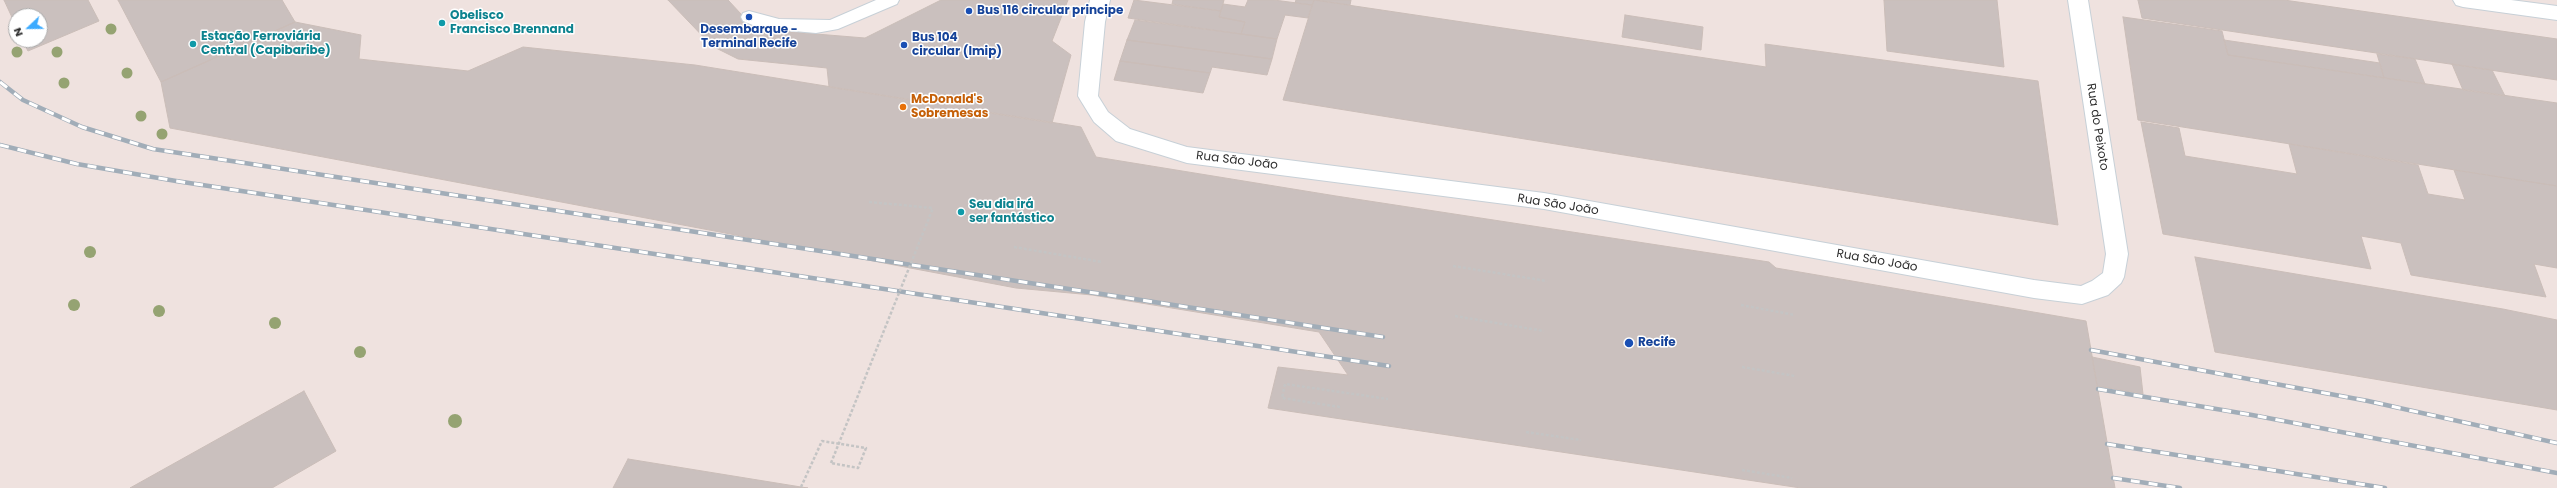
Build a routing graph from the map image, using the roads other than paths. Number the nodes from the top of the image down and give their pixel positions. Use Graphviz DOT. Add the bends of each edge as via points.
graph roads {
  1 [pos="891,0"];
  2 [pos="1100,0"];
  3 [pos="2078,0"];
  4 [pos="2463,0"];
  5 [pos="2557,13"];
  6 [pos="749,17"];
  7 [pos="2116,254"];
  1 -- 6 [label="lane" via="832,25 816,27 779,25"];
  2 -- 7 [label="street, Rua São João" via="1094,22 1088,96 1101,117 1123,135 1188,155 1544,201 2034,289 2076,294 2100,288 2113,277"];
  3 -- 7 [label="street, Rua do Peixoto"];
  4 -- 5 [label="street"];
}
